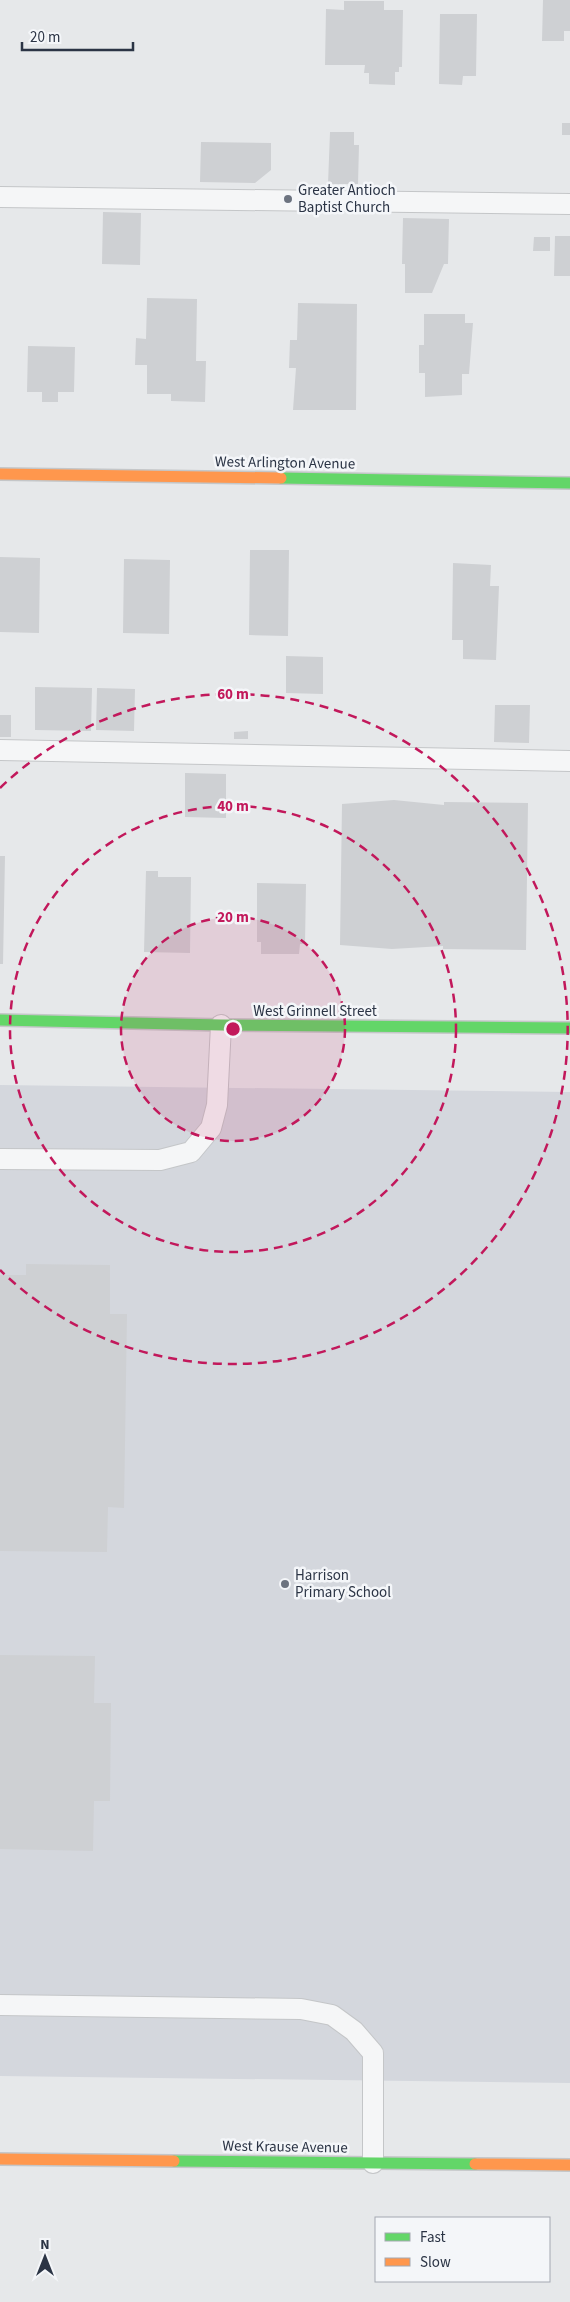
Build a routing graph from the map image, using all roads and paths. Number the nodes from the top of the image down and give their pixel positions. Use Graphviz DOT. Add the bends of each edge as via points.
graph roads {
  1 [pos="0,197"];
  2 [pos="570,204"];
  3 [pos="0,474"];
  4 [pos="570,483"];
  5 [pos="0,750"];
  6 [pos="570,761"];
  7 [pos="0,1020"];
  8 [pos="221,1026"];
  9 [pos="570,1028"];
  10 [pos="0,1159"];
  11 [pos="0,2005"];
  12 [pos="0,2159"];
  13 [pos="373,2163"];
  14 [pos="570,2165"];
  1 -- 2 [label="lane"];
  3 -- 4 [label="street, West Arlington Avenue"];
  5 -- 6 [label="lane"];
  7 -- 8 [label="street, West Grinnell Street"];
  8 -- 9 [label="street, West Grinnell Street"];
  8 -- 10 [label="lane" via="217,1105 210,1128 191,1152 160,1160"];
  11 -- 13 [label="lane" via="301,2008 332,2015 373,2053"];
  12 -- 13 [label="street, West Krause Avenue"];
  13 -- 14 [label="street, West Krause Avenue"];
}
